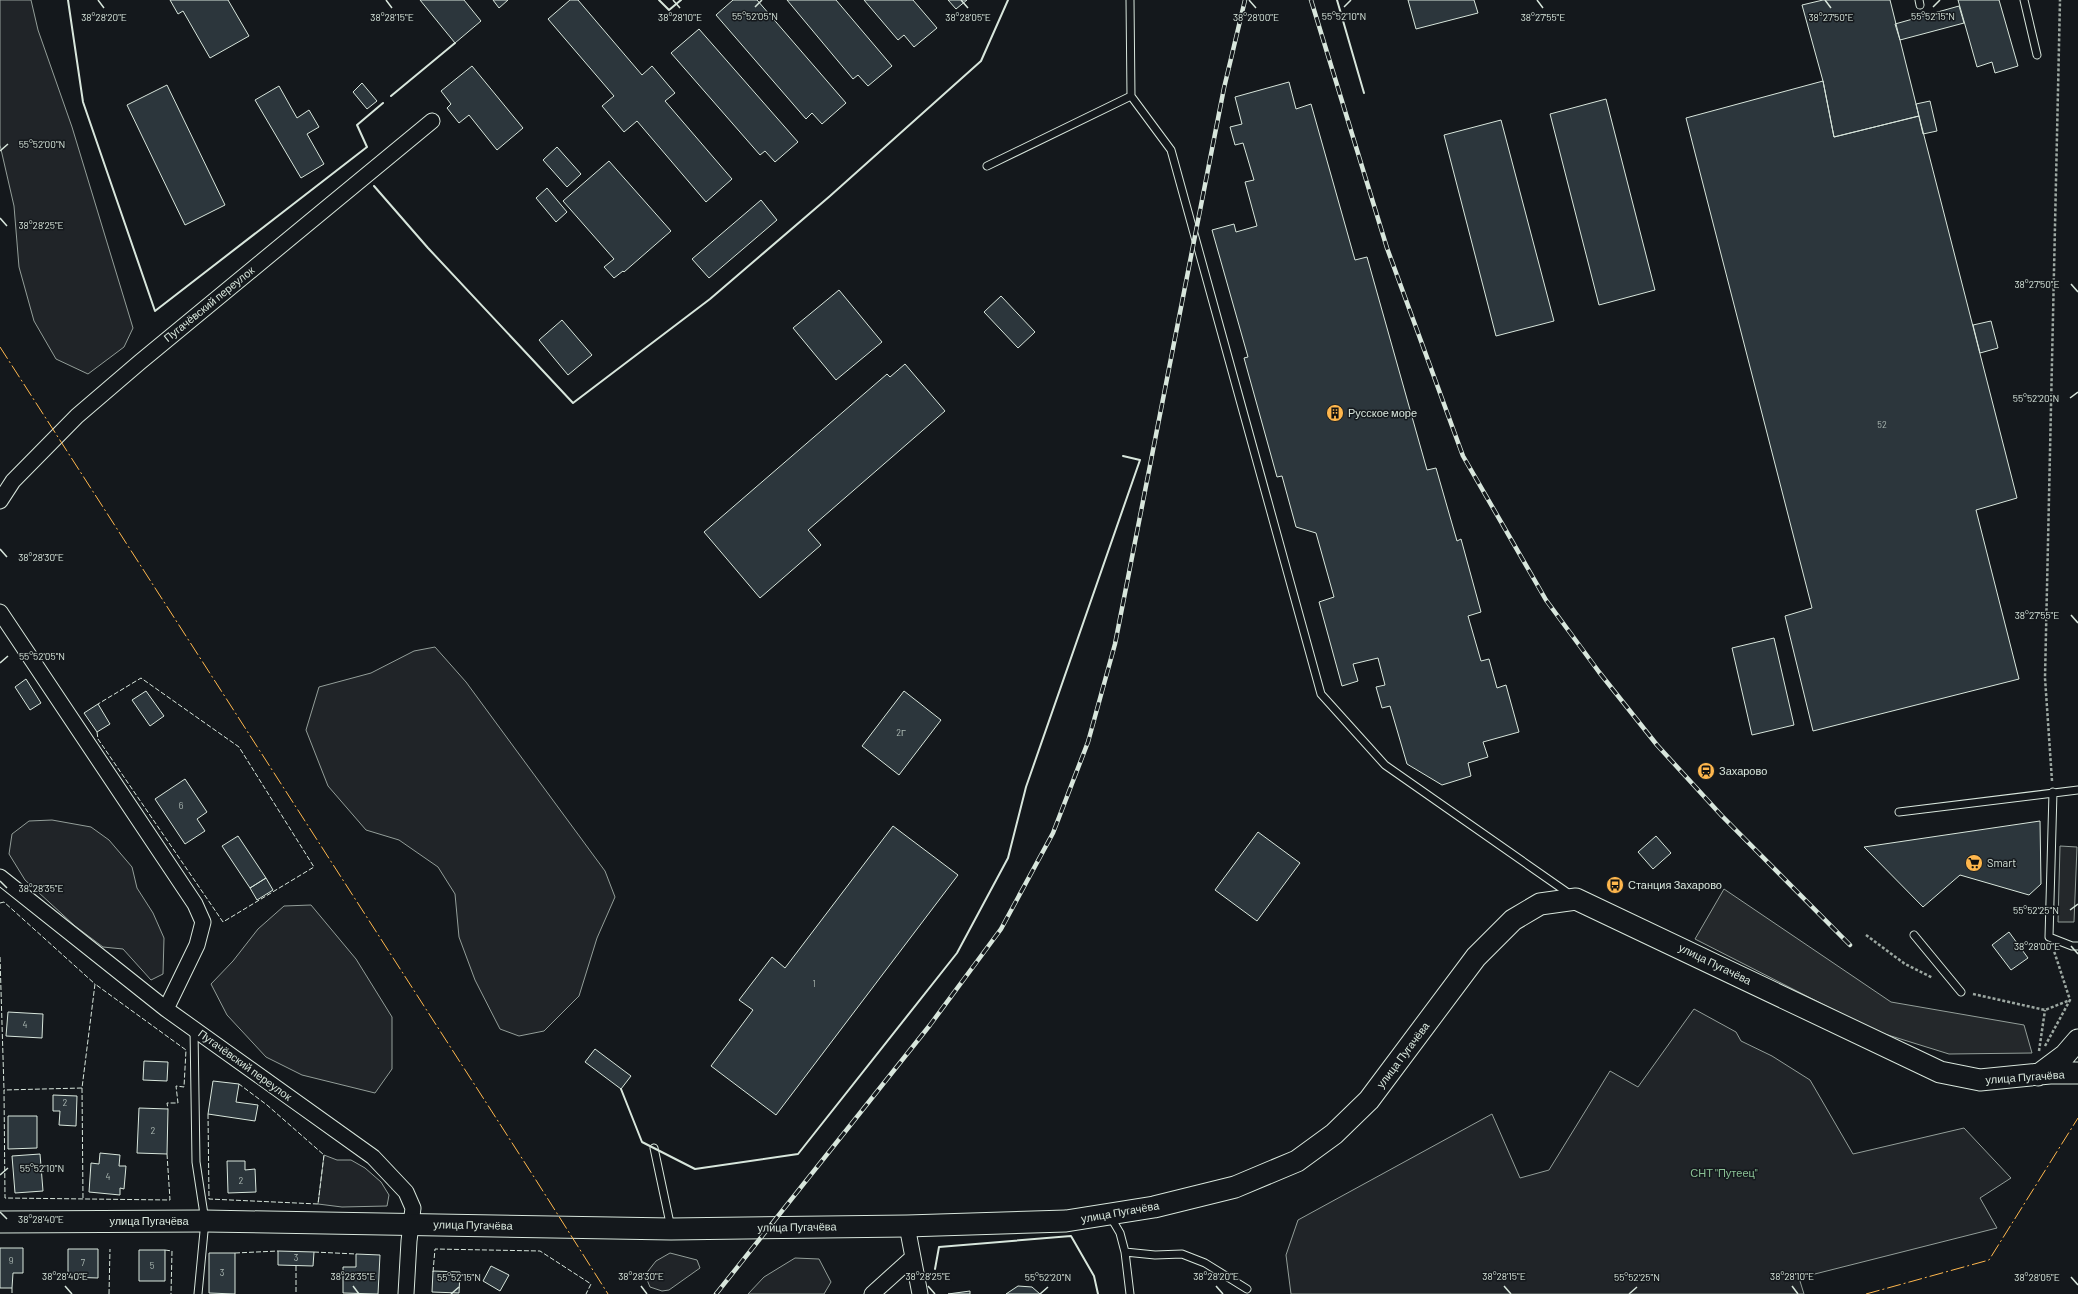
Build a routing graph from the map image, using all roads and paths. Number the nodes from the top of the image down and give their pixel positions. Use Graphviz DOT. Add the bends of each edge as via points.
graph roads {
  1 [pos="1130,0"];
  2 [pos="2024,0"];
  3 [pos="2060,0"];
  4 [pos="2037,55"];
  5 [pos="1131,96"];
  6 [pos="432,121"];
  7 [pos="987,166"];
  8 [pos="0,501"];
  9 [pos="0,612"];
  10 [pos="2078,790"];
  11 [pos="2053,792"];
  12 [pos="1899,812"];
  13 [pos="0,877"];
  14 [pos="1576,899"];
  15 [pos="1866,935"];
  16 [pos="1914,935"];
  17 [pos="2049,937"];
  18 [pos="2078,946"];
  19 [pos="1961,992"];
  20 [pos="2070,1000"];
  21 [pos="166,1009"];
  22 [pos="2045,1010"];
  23 [pos="194,1028"];
  24 [pos="2078,1040"];
  25 [pos="2078,1073"];
  26 [pos="2038,1074"];
  27 [pos="654,1148"];
  28 [pos="1109,1214"];
  29 [pos="205,1221"];
  30 [pos="0,1222"];
  31 [pos="412,1224"];
  32 [pos="907,1226"];
  33 [pos="671,1229"];
  34 [pos="1125,1252"];
  35 [pos="913,1258"];
  36 [pos="1247,1289"];
  37 [pos="198,1294"];
  38 [pos="406,1294"];
  39 [pos="872,1294"];
  40 [pos="920,1294"];
  41 [pos="1130,1294"];
  1 -- 5 [label="lane"];
  2 -- 4 [label="lane"];
  3 -- 11 [label="path" via="2045,678"];
  5 -- 7 [label="lane"];
  5 -- 14 [label="lane" via="1171,150 1321,694 1385,764"];
  6 -- 8 [label="street, Пугачёвский переулок" via="77,416 13,481"];
  9 -- 21 [label="street" via="195,904 203,922 197,945"];
  10 -- 11 [label="lane"];
  11 -- 12 [label="lane"];
  11 -- 17 [label="lane"];
  13 -- 21 [label="street, Пугачёвский переулок"];
  14 -- 26 [label="street, улица Пугачёва" via="1771,987 1940,1072 1980,1080"];
  14 -- 28 [label="street, улица Пугачёва" via="1540,904 1513,920 1476,957 1369,1100 1334,1134 1297,1161 1235,1187 1154,1207"];
  15 -- 19 [label="path" via="1905,964"];
  16 -- 19 [label="lane"];
  17 -- 18 [label="lane"];
  17 -- 20 [label="path"];
  19 -- 22 [label="path"];
  20 -- 22 [label="path"];
  20 -- 22 [label="path" via="2040,1052"];
  21 -- 23 [label="street, Пугачёвский переулок"];
  23 -- 29 [label="lane" via="196,1162"];
  23 -- 31 [label="street, Пугачёвский переулок" via="373,1158 406,1192 413,1208"];
  24 -- 26 [label="street" via="2065,1055"];
  25 -- 26 [label="street, улица Пугачёва"];
  27 -- 33 [label="lane"];
  28 -- 32 [label="street, улица Пугачёва" via="1066,1221"];
  28 -- 34 [label="lane" via="1116,1223"];
  29 -- 30 [label="street, улица Пугачёва"];
  29 -- 31 [label="street, улица Пугачёва"];
  29 -- 37 [label="lane"];
  31 -- 33 [label="street, улица Пугачёва"];
  31 -- 38 [label="street, Пугачёвский переулок"];
  32 -- 33 [label="street, улица Пугачёва"];
  32 -- 35 [label="street"];
  34 -- 36 [label="lane" via="1182,1254 1205,1263"];
  34 -- 41 [label="lane"];
  35 -- 39 [label="street"];
  35 -- 40 [label="street"];
}
